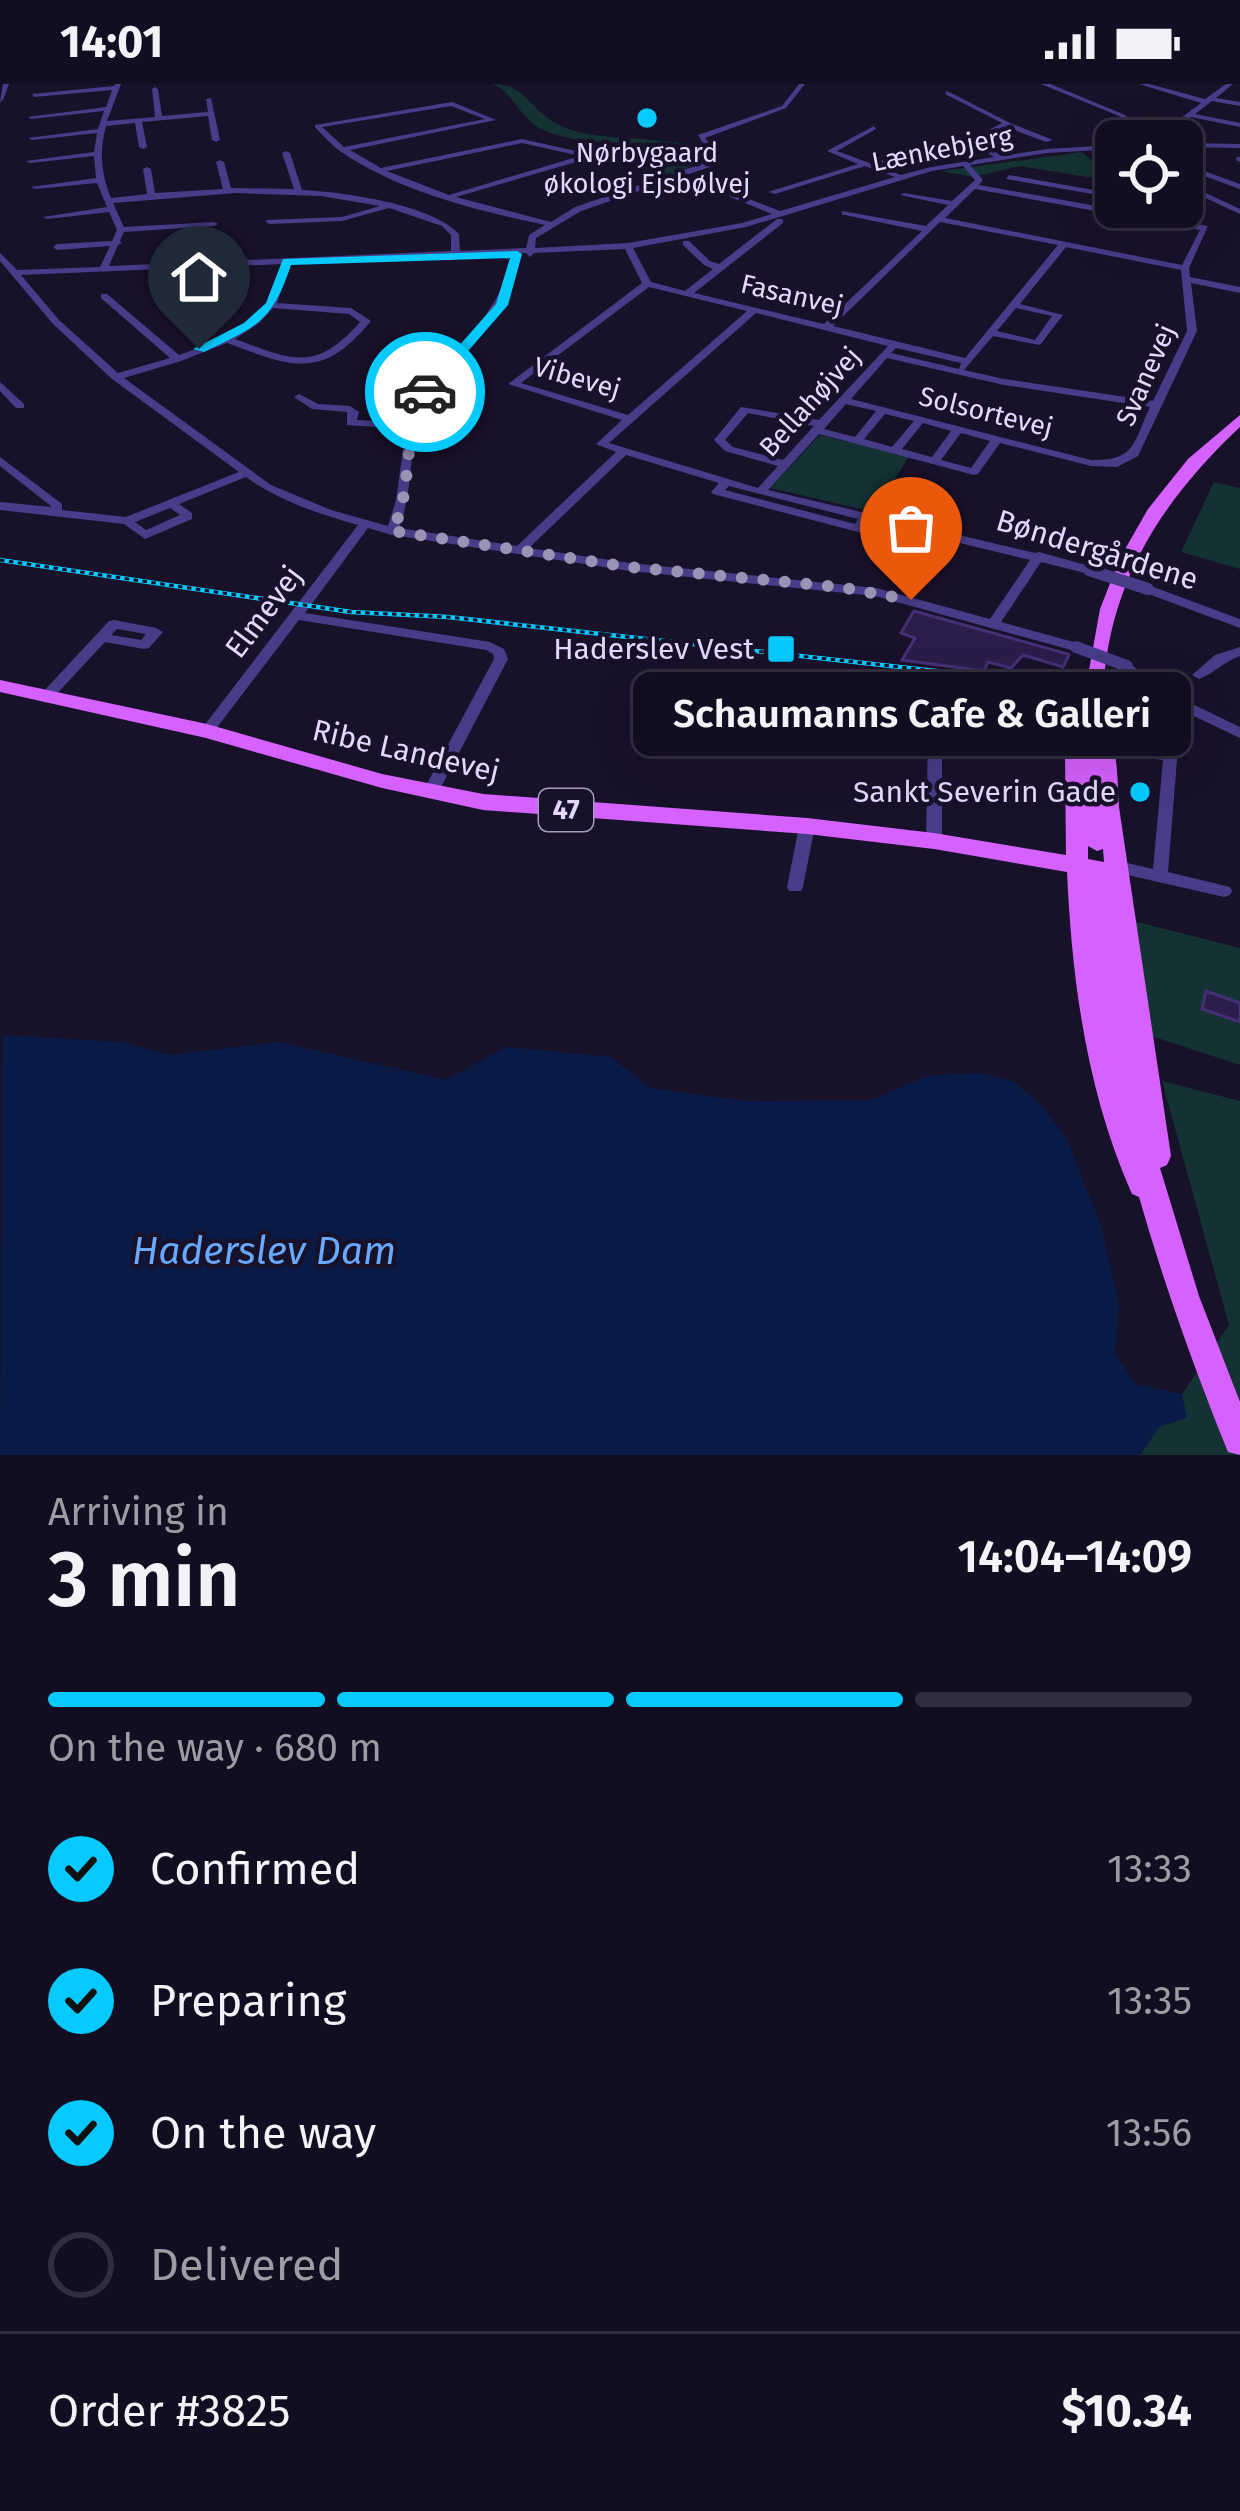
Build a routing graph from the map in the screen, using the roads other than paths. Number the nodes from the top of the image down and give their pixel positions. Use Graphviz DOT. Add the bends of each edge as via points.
graph roads {
  1 [pos="6,84"];
  2 [pos="802,84"];
  3 [pos="1044,84"];
  4 [pos="1142,84"];
  5 [pos="1230,84"];
  6 [pos="117,86"];
  7 [pos="154,89"];
  8 [pos="947,93"];
  9 [pos="34,96"];
  10 [pos="209,99"];
  11 [pos="0,100"];
  12 [pos="1206,103"];
  13 [pos="1240,104"];
  14 [pos="108,110"];
  15 [pos="209,114"];
  16 [pos="1190,115"];
  17 [pos="1240,115"];
  18 [pos="31,117"];
  19 [pos="159,119"];
  20 [pos="1123,120"];
  21 [pos="1182,120"];
  22 [pos="139,121"];
  23 [pos="1008,125"];
  24 [pos="1239,125"];
  25 [pos="101,128"];
  26 [pos="874,128"];
  27 [pos="32,138"];
  28 [pos="228,139"];
  29 [pos="1049,140"];
  30 [pos="923,146"];
  31 [pos="1203,146"];
  32 [pos="1240,146"];
  33 [pos="143,147"];
  34 [pos="1095,149"];
  35 [pos="340,150"];
  36 [pos="620,151"];
  37 [pos="286,153"];
  38 [pos="96,154"];
  39 [pos="589,156"];
  40 [pos="1000,157"];
  41 [pos="30,161"];
  42 [pos="964,163"];
  43 [pos="208,164"];
  44 [pos="868,165"];
  45 [pos="132,170"];
  46 [pos="383,170"];
  47 [pos="1203,173"];
  48 [pos="1203,173"];
  49 [pos="1240,173"];
  50 [pos="457,176"];
  51 [pos="898,176"];
  52 [pos="1009,177"];
  53 [pos="100,180"];
  54 [pos="484,185"];
  55 [pos="973,186"];
  56 [pos="35,187"];
  57 [pos="1240,187"];
  58 [pos="298,190"];
  59 [pos="228,191"];
  60 [pos="772,192"];
  61 [pos="1095,192"];
  62 [pos="1203,194"];
  63 [pos="733,195"];
  64 [pos="904,195"];
  65 [pos="151,196"];
  66 [pos="452,196"];
  67 [pos="1095,198"];
  68 [pos="952,204"];
  69 [pos="110,205"];
  70 [pos="388,206"];
  71 [pos="1087,207"];
  72 [pos="844,212"];
  73 [pos="1240,212"];
  74 [pos="47,217"];
  75 [pos="780,218"];
  76 [pos="938,219"];
  77 [pos="270,222"];
  78 [pos="214,224"];
  79 [pos="550,224"];
  80 [pos="928,229"];
  81 [pos="121,230"];
  82 [pos="118,242"];
  83 [pos="686,243"];
  84 [pos="1064,244"];
  85 [pos="57,246"];
  86 [pos="628,246"];
  87 [pos="523,254"];
  88 [pos="0,256"];
  89 [pos="456,256"];
  90 [pos="286,262"];
  91 [pos="104,268"];
  92 [pos="720,268"];
  93 [pos="14,273"];
  94 [pos="1185,273"];
  95 [pos="0,277"];
  96 [pos="647,284"];
  97 [pos="1240,290"];
  98 [pos="685,295"];
  99 [pos="104,296"];
  100 [pos="272,304"];
  101 [pos="1014,305"];
  102 [pos="752,310"];
  103 [pos="826,328"];
  104 [pos="992,333"];
  105 [pos="225,339"];
  106 [pos="890,350"];
  107 [pos="176,358"];
  108 [pos="964,367"];
  109 [pos="116,377"];
  110 [pos="0,385"];
  111 [pos="299,397"];
  112 [pos="844,400"];
  113 [pos="1157,405"];
  114 [pos="20,406"];
  115 [pos="883,410"];
  116 [pos="628,418"];
  117 [pos="1240,419"];
  118 [pos="920,420"];
  119 [pos="411,426"];
  120 [pos="819,427"];
  121 [pos="958,429"];
  122 [pos="997,439"];
  123 [pos="857,441"];
  124 [pos="895,451"];
  125 [pos="623,452"];
  126 [pos="0,460"];
  127 [pos="934,461"];
  128 [pos="785,464"];
  129 [pos="1117,464"];
  130 [pos="245,472"];
  131 [pos="726,482"];
  132 [pos="760,492"];
  133 [pos="171,503"];
  134 [pos="0,506"];
  135 [pos="55,514"];
  136 [pos="866,516"];
  137 [pos="127,521"];
  138 [pos="364,526"];
  139 [pos="392,531"];
  140 [pos="519,550"];
  141 [pos="1039,556"];
  142 [pos="296,615"];
  143 [pos="993,624"];
  144 [pos="1240,624"];
  145 [pos="102,637"];
  146 [pos="1240,651"];
  147 [pos="1199,675"];
  148 [pos="0,686"];
  149 [pos="46,697"];
  150 [pos="1092,700"];
  151 [pos="1175,701"];
  152 [pos="849,718"];
  153 [pos="207,731"];
  154 [pos="935,732"];
  155 [pos="1240,733"];
  156 [pos="1168,755"];
  157 [pos="430,793"];
  158 [pos="807,826"];
  159 [pos="934,841"];
  160 [pos="1098,862"];
  161 [pos="1161,869"];
  162 [pos="795,886"];
  163 [pos="1234,896"];
  164 [pos="1240,1440"];
  1 -- 11 [label="street"];
  2 -- 79 [label="street" via="784,107 701,137 714,155 707,165"];
  3 -- 20 [label="street"];
  4 -- 12 [label="street"];
  5 -- 12 [label="street"];
  6 -- 9 [label="street"];
  6 -- 14 [label="street"];
  7 -- 19 [label="street"];
  8 -- 23 [label="street"];
  10 -- 15 [label="street"];
  12 -- 13 [label="street"];
  12 -- 16 [label="street"];
  12 -- 17 [label="street"];
  14 -- 18 [label="street"];
  14 -- 25 [label="street"];
  15 -- 19 [label="street"];
  15 -- 28 [label="street" via="211,141"];
  16 -- 21 [label="street"];
  16 -- 24 [label="street"];
  19 -- 22 [label="street"];
  22 -- 25 [label="street"];
  22 -- 33 [label="street"];
  23 -- 29 [label="street"];
  23 -- 40 [label="street" via="974,140"];
  25 -- 27 [label="street"];
  25 -- 38 [label="street"];
  26 -- 44 [label="street" via="831,151"];
  30 -- 44 [label="street"];
  31 -- 32 [label="street"];
  34 -- 40 [label="street, Lænkebjerg"];
  35 -- 35 [label="street" via="447,130 493,120 452,104 317,127"];
  35 -- 46 [label="street"];
  36 -- 39 [label="street"];
  37 -- 58 [label="street"];
  38 -- 41 [label="street"];
  38 -- 53 [label="street"];
  39 -- 46 [label="street" via="526,141"];
  39 -- 54 [label="street"];
  40 -- 42 [label="street, Lænkebjerg"];
  42 -- 51 [label="street, Lænkebjerg"];
  42 -- 55 [label="street" via="979,175"];
  43 -- 59 [label="street" via="224,162"];
  44 -- 51 [label="street"];
  44 -- 60 [label="street"];
  45 -- 65 [label="street" via="152,169"];
  46 -- 66 [label="street"];
  47 -- 49 [label="street"];
  48 -- 57 [label="street"];
  50 -- 54 [label="street"];
  51 -- 75 [label="street, Lænkebjerg"];
  52 -- 61 [label="street"];
  53 -- 56 [label="street"];
  53 -- 69 [label="street"];
  54 -- 66 [label="street"];
  55 -- 68 [label="street"];
  55 -- 71 [label="street"];
  58 -- 59 [label="street"];
  58 -- 70 [label="street"];
  59 -- 65 [label="street"];
  62 -- 73 [label="street"];
  63 -- 75 [label="street"];
  64 -- 68 [label="street"];
  65 -- 69 [label="street"];
  66 -- 79 [label="street"];
  67 -- 71 [label="street"];
  68 -- 76 [label="street"];
  69 -- 74 [label="street"];
  69 -- 81 [label="street"];
  70 -- 77 [label="street" via="342,220"];
  70 -- 89 [label="street" via="451,228"];
  71 -- 94 [label="street" via="1205,228"];
  72 -- 80 [label="street"];
  75 -- 86 [label="street, Lænkebjerg"];
  75 -- 92 [label="street"];
  76 -- 80 [label="street"];
  76 -- 84 [label="street"];
  78 -- 81 [label="street"];
  79 -- 87 [label="street"];
  80 -- 103 [label="street"];
  81 -- 82 [label="street"];
  82 -- 85 [label="street"];
  82 -- 91 [label="street"];
  83 -- 92 [label="street"];
  84 -- 94 [label="street"];
  84 -- 101 [label="street"];
  86 -- 87 [label="street, Lænkebjerg"];
  86 -- 96 [label="street"];
  87 -- 89 [label="street, Lænkebjerg"];
  87 -- 119 [label="street" via="502,305 438,373"];
  88 -- 93 [label="street"];
  89 -- 90 [label="street, Lænkebjerg"];
  90 -- 91 [label="street, Lænkebjerg"];
  90 -- 100 [label="street"];
  91 -- 93 [label="street, Lænkebjerg"];
  92 -- 98 [label="street"];
  93 -- 95 [label="street, Lænkebjerg"];
  93 -- 109 [label="street"];
  94 -- 97 [label="street"];
  94 -- 113 [label="street, Svanevej" via="1192,331"];
  96 -- 98 [label="street, Fasanvej"];
  96 -- 116 [label="street, Vibevej" via="513,384"];
  98 -- 102 [label="street, Fasanvej"];
  99 -- 107 [label="street"];
  100 -- 105 [label="street"];
  100 -- 105 [label="street" via="351,311 366,321 333,356 315,363"];
  101 -- 104 [label="street"];
  101 -- 104 [label="street" via="1058,315 1036,343"];
  102 -- 103 [label="street, Fasanvej"];
  102 -- 116 [label="street"];
  103 -- 106 [label="street, Fasanvej"];
  104 -- 108 [label="street"];
  105 -- 107 [label="street"];
  106 -- 108 [label="street, Fasanvej"];
  106 -- 112 [label="street, Bellahøjvej"];
  107 -- 109 [label="street"];
  108 -- 113 [label="street, Fasanvej"];
  109 -- 130 [label="street"];
  110 -- 114 [label="street"];
  111 -- 119 [label="street" via="350,409 350,423"];
  112 -- 115 [label="street, Solsortevej"];
  112 -- 120 [label="street, Bellahøjvej"];
  113 -- 129 [label="street, Svanevej" via="1132,456"];
  115 -- 118 [label="street, Solsortevej"];
  115 -- 123 [label="street"];
  116 -- 125 [label="street, Bøndergårdene" via="601,444"];
  117 -- 150 [label="main road" via="1183,470 1137,535 1104,623"];
  118 -- 121 [label="street, Solsortevej"];
  118 -- 124 [label="street"];
  119 -- 139 [label="street"];
  120 -- 123 [label="street"];
  120 -- 128 [label="street, Bellahøjvej"];
  120 -- 128 [label="street" via="745,409 719,440"];
  121 -- 122 [label="street, Solsortevej"];
  121 -- 127 [label="street"];
  122 -- 127 [label="street" via="974,472"];
  122 -- 129 [label="street, Solsortevej"];
  123 -- 124 [label="street"];
  124 -- 127 [label="street"];
  125 -- 131 [label="street, Bøndergårdene"];
  125 -- 140 [label="street"];
  126 -- 135 [label="street" via="58,506"];
  128 -- 132 [label="street, Bellahøjvej"];
  130 -- 133 [label="street"];
  130 -- 138 [label="street"];
  131 -- 132 [label="street, Bøndergårdene"];
  131 -- 136 [label="street, Bøndergårdene" via="717,492 858,528"];
  132 -- 136 [label="street, Bøndergårdene"];
  133 -- 137 [label="street"];
  133 -- 137 [label="street" via="188,516 145,535"];
  134 -- 135 [label="street"];
  135 -- 137 [label="street"];
  136 -- 141 [label="street, Bøndergårdene"];
  138 -- 139 [label="street"];
  138 -- 142 [label="street, Elmevej"];
  139 -- 140 [label="street"];
  140 -- 143 [label="street" via="860,590"];
  141 -- 143 [label="street"];
  141 -- 144 [label="street, Bøndergårdene, bridge"];
  142 -- 153 [label="street, Elmevej"];
  142 -- 157 [label="street" via="490,646 501,659"];
  143 -- 151 [label="street, bridge" via="1127,666"];
  145 -- 149 [label="street"];
  146 -- 147 [label="street"];
  148 -- 149 [label="main road, Ribe Landevej / 47"];
  149 -- 153 [label="main road, Ribe Landevej / 47"];
  150 -- 160 [label="main road" via="1106,760"];
  150 -- 160 [label="main road" via="1075,754"];
  151 -- 155 [label="street"];
  151 -- 156 [label="street"];
  152 -- 154 [label="street"];
  153 -- 157 [label="main road, Ribe Landevej / 47"];
  154 -- 156 [label="street, bridge"];
  154 -- 159 [label="street"];
  156 -- 161 [label="street"];
  157 -- 158 [label="main road, Ribe Landevej / 47"];
  158 -- 159 [label="main road, Ribe Landevej / 47"];
  158 -- 162 [label="street"];
  159 -- 160 [label="main road, Ribe Landevej / 47"];
  159 -- 160 [label="main road, Ribe Landevej / 47"];
  160 -- 161 [label="street"];
  160 -- 163 [label="street"];
  160 -- 164 [label="main road" via="1118,1042 1169,1246"];
  161 -- 163 [label="street"];
}
